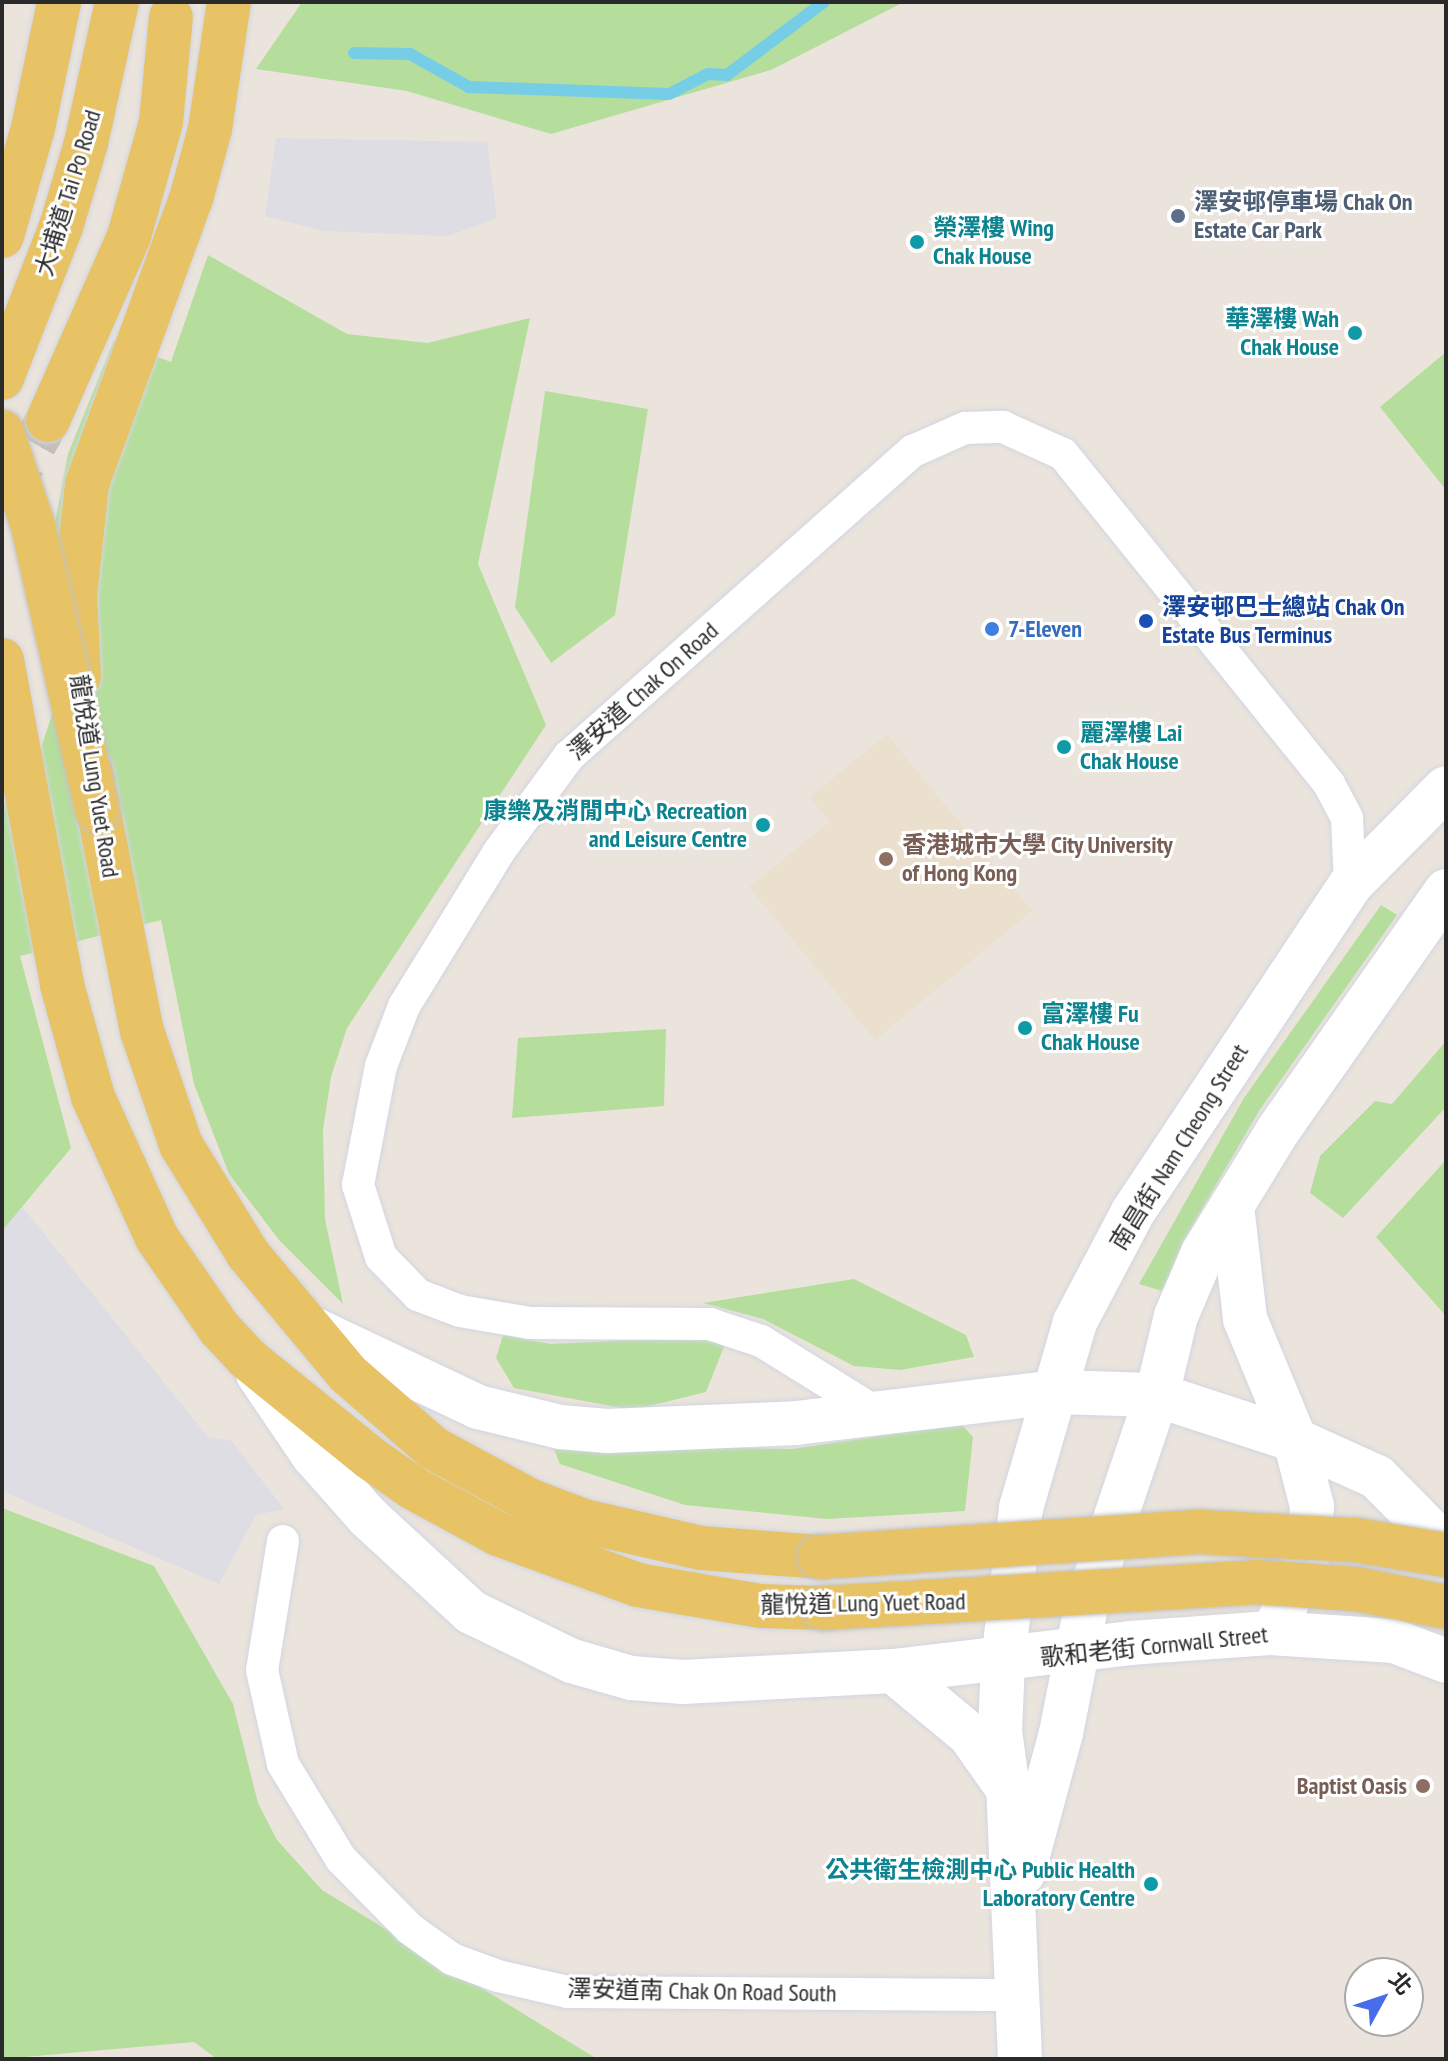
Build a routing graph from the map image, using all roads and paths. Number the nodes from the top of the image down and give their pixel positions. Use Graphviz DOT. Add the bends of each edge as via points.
graph roads {
  1 [pos="59,2"];
  2 [pos="117,2"];
  3 [pos="229,2"];
  4 [pos="171,17"];
  5 [pos="2,236"];
  6 [pos="2,378"];
  7 [pos="48,420"];
  8 [pos="2,432"];
  9 [pos="2,660"];
  10 [pos="1441,797"];
  11 [pos="97,810"];
  12 [pos="1350,885"];
  13 [pos="1446,891"];
  14 [pos="1232,1206"];
  15 [pos="313,1329"];
  16 [pos="248,1359"];
  17 [pos="1056,1392"];
  18 [pos="1157,1395"];
  19 [pos="874,1411"];
  20 [pos="1295,1440"];
  21 [pos="283,1541"];
  22 [pos="1446,1547"];
  23 [pos="1446,1555"];
  24 [pos="1446,1607"];
  25 [pos="1270,1633"];
  26 [pos="1077,1653"];
  27 [pos="1003,1661"];
  28 [pos="1446,1661"];
  29 [pos="893,1671"];
  30 [pos="1008,1789"];
  31 [pos="1011,1918"];
  32 [pos="1014,1995"];
  33 [pos="1020,2059"];
  1 -- 5 [label="main road, 大埔道 Tai Po Road" via="33,128"];
  2 -- 6 [label="main road, 大埔道 Tai Po Road" via="65,213"];
  3 -- 11 [label="main road, 龍悅道 Lung Yuet Road, bridge" via="210,129 191,199 101,437 78,538 78,666"];
  4 -- 7 [label="main road" via="161,122 129,236"];
  8 -- 11 [label="main road, bridge" via="33,526"];
  9 -- 16 [label="main road, 龍悅道 Lung Yuet Road" via="62,985 89,1084 120,1167 186,1283"];
  10 -- 12 [label="main road, 南昌街 Nam Cheong Street"];
  11 -- 15 [label="main road, 龍悅道 Lung Yuet Road" via="130,978 181,1145 248,1254"];
  12 -- 17 [label="main road, 南昌街 Nam Cheong Street" via="1133,1212 1075,1322"];
  12 -- 19 [label="street, 澤安道 Chak On Road" via="1347,818 1329,784 1063,454 1003,427 965,428 913,451 569,756 498,853 404,1006 381,1066 358,1185 381,1257 418,1295 460,1311 530,1323 710,1324 761,1341"];
  13 -- 14 [label="main road, 南昌街 Nam Cheong Street" via="1371,993"];
  14 -- 18 [label="main road, 南昌街 Nam Cheong Street" via="1203,1253 1176,1316"];
  14 -- 20 [label="main road" via="1245,1319"];
  15 -- 19 [label="main road, 龍悅道 Lung Yuet Road" via="478,1407 560,1427 724,1429"];
  15 -- 23 [label="main road, 龍悅道 Lung Yuet Road, bridge" via="387,1413 433,1448 529,1500 638,1536 760,1555 820,1557 1200,1532 1355,1540"];
  16 -- 24 [label="main road, 龍悅道 Lung Yuet Road, bridge" via="413,1488 498,1534 638,1585 730,1602 824,1608 1256,1582 1356,1589"];
  16 -- 29 [label="main road, 龍悅道 Lung Yuet Road" via="313,1455 368,1517 471,1612 517,1639 631,1678 683,1682"];
  17 -- 18 [label="main road"];
  17 -- 19 [label="main road, 龍悅道 Lung Yuet Road"];
  17 -- 27 [label="main road, 南昌街 Nam Cheong Street" via="1021,1508"];
  18 -- 20 [label="main road"];
  18 -- 26 [label="main road, 南昌街 Nam Cheong Street" via="1087,1602"];
  20 -- 22 [label="main road" via="1377,1477"];
  20 -- 25 [label="main road" via="1314,1529 1301,1580"];
  21 -- 32 [label="street, 澤安道南 Chak On Road South" via="262,1670 283,1764 341,1859 410,1929 452,1959 568,1992"];
  25 -- 26 [label="main road, 歌和老街 Cornwall Street" via="1130,1643"];
  25 -- 28 [label="main road, 歌和老街 Cornwall Street" via="1394,1641"];
  26 -- 27 [label="main road, 歌和老街 Cornwall Street"];
  26 -- 31 [label="main road, 南昌街 Nam Cheong Street"];
  27 -- 29 [label="main road, 龍悅道 Lung Yuet Road"];
  27 -- 30 [label="main road, 南昌街 Nam Cheong Street" via="1000,1731"];
  29 -- 30 [label="main road" via="970,1735"];
  30 -- 31 [label="main road, 南昌街 Nam Cheong Street"];
  31 -- 32 [label="main road, 南昌街 Nam Cheong Street"];
  32 -- 33 [label="main road, 南昌街 Nam Cheong Street"];
}
